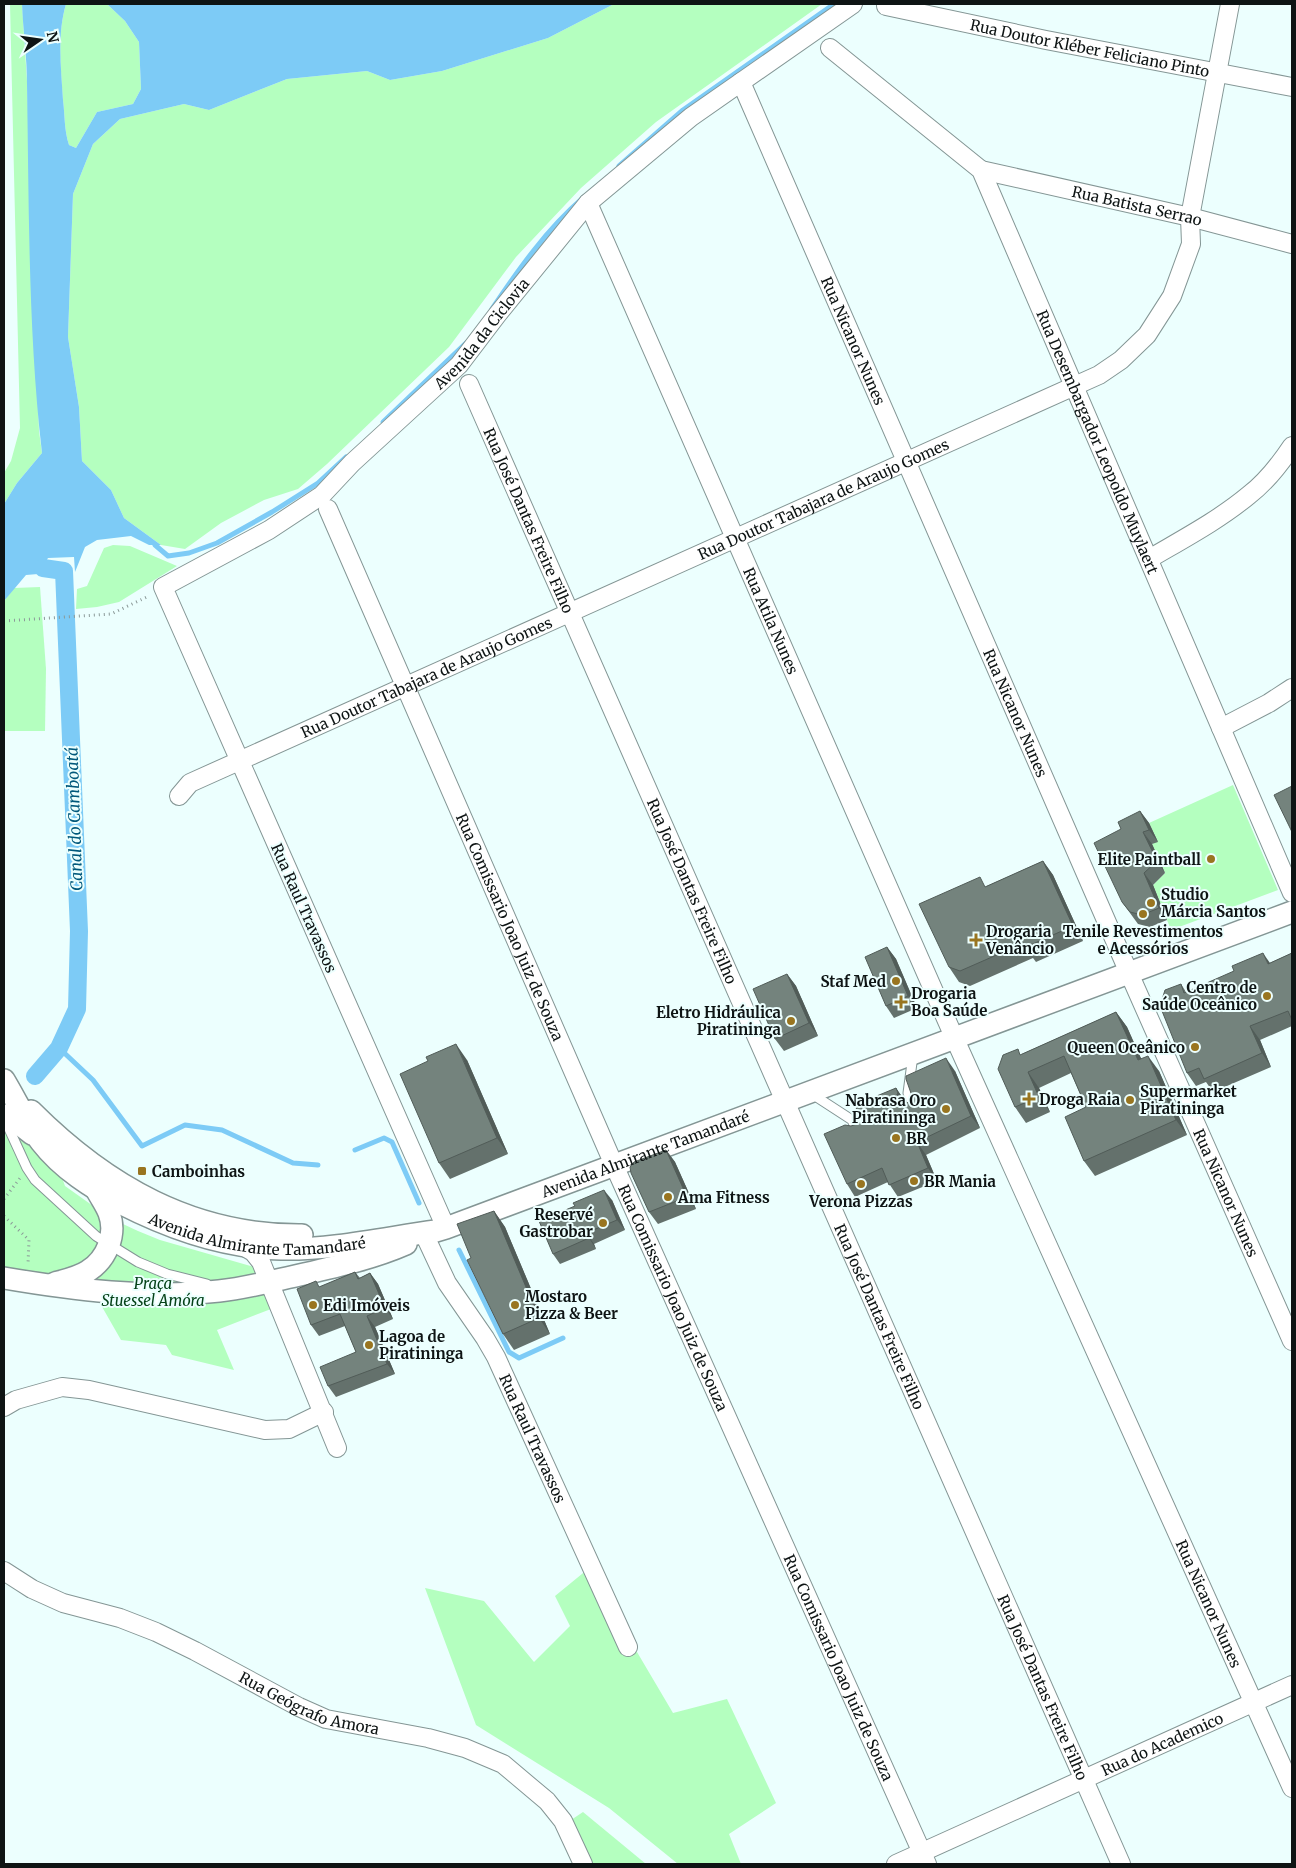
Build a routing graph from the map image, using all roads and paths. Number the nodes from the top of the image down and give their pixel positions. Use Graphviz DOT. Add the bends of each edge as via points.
graph roads {
  1 [pos="853,4"];
  2 [pos="1230,4"];
  3 [pos="886,6"];
  4 [pos="830,48"];
  5 [pos="1217,73"];
  6 [pos="741,82"];
  7 [pos="1292,88"];
  8 [pos="982,170"];
  9 [pos="588,203"];
  10 [pos="1190,217"];
  11 [pos="1292,244"];
  12 [pos="469,384"];
  13 [pos="1074,386"];
  14 [pos="1292,446"];
  15 [pos="906,461"];
  16 [pos="328,509"];
  17 [pos="735,538"];
  18 [pos="1149,559"];
  19 [pos="163,588"];
  20 [pos="570,612"];
  21 [pos="4,621"];
  22 [pos="405,686"];
  23 [pos="1292,688"];
  24 [pos="1221,728"];
  25 [pos="238,761"];
  26 [pos="179,796"];
  27 [pos="1292,893"];
  28 [pos="1292,912"];
  29 [pos="1129,973"];
  30 [pos="954,1037"];
  31 [pos="914,1052"];
  32 [pos="7,1086"];
  33 [pos="807,1092"];
  34 [pos="784,1100"];
  35 [pos="909,1112"];
  36 [pos="4,1116"];
  37 [pos="868,1129"];
  38 [pos="40,1141"];
  39 [pos="614,1165"];
  40 [pos="20,1177"];
  41 [pos="96,1190"];
  42 [pos="4,1199"];
  43 [pos="4,1216"];
  44 [pos="436,1232"];
  45 [pos="109,1245"];
  46 [pos="242,1245"];
  47 [pos="4,1278"];
  48 [pos="270,1281"];
  49 [pos="37,1283"];
  50 [pos="231,1289"];
  51 [pos="1292,1341"];
  52 [pos="4,1407"];
  53 [pos="324,1412"];
  54 [pos="337,1448"];
  55 [pos="4,1571"];
  56 [pos="628,1647"];
  57 [pos="1292,1685"];
  58 [pos="1253,1702"];
  59 [pos="1084,1779"];
  60 [pos="1292,1788"];
  61 [pos="924,1858"];
  62 [pos="583,1864"];
  63 [pos="896,1864"];
  64 [pos="1121,1864"];
  1 -- 6 [label="street, Avenida da Ciclovia"];
  2 -- 5 [label="street, Rua Doutor Tabajara de Araujo Gomes"];
  3 -- 5 [label="street, Rua Doutor Kléber Feliciano Pinto"];
  4 -- 8 [label="street, Rua Desembargador Leopoldo Muylaert"];
  5 -- 7 [label="street, Rua Doutor Kléber Feliciano Pinto"];
  5 -- 10 [label="street, Rua Doutor Tabajara de Araujo Gomes"];
  6 -- 9 [label="street, Avenida da Ciclovia" via="691,117"];
  6 -- 15 [label="street, Rua Nicanor Nunes"];
  8 -- 10 [label="street, Rua Batista Serrao"];
  8 -- 13 [label="street, Rua Desembargador Leopoldo Muylaert"];
  9 -- 17 [label="street, Rua Atila Nunes"];
  9 -- 19 [label="street, Avenida da Ciclovia" via="459,365 322,495 269,530"];
  10 -- 11 [label="street, Rua Batista Serrao"];
  10 -- 13 [label="street, Rua Doutor Tabajara de Araujo Gomes" via="1188,253 1172,296 1147,335 1121,360"];
  12 -- 20 [label="street, Rua José Dantas Freire Filho"];
  13 -- 15 [label="street, Rua Doutor Tabajara de Araujo Gomes"];
  13 -- 18 [label="street, Rua Desembargador Leopoldo Muylaert"];
  14 -- 18 [label="street" via="1282,462 1250,495"];
  15 -- 17 [label="street, Rua Doutor Tabajara de Araujo Gomes"];
  15 -- 29 [label="street, Rua Nicanor Nunes"];
  16 -- 22 [label="street, Rua Comissario Joao Juiz de Souza"];
  17 -- 20 [label="street, Rua Doutor Tabajara de Araujo Gomes"];
  17 -- 30 [label="street, Rua Atila Nunes"];
  18 -- 24 [label="street, Rua Desembargador Leopoldo Muylaert"];
  19 -- 21 [label="path" via="111,614"];
  19 -- 25 [label="street, Rua Raul Travassos"];
  20 -- 22 [label="street, Rua Doutor Tabajara de Araujo Gomes"];
  20 -- 34 [label="street, Rua José Dantas Freire Filho"];
  22 -- 25 [label="street, Rua Doutor Tabajara de Araujo Gomes"];
  22 -- 39 [label="street, Rua Comissario Joao Juiz de Souza"];
  23 -- 24 [label="street"];
  24 -- 27 [label="street, Rua Desembargador Leopoldo Muylaert"];
  25 -- 26 [label="street, Rua Doutor Tabajara de Araujo Gomes" via="190,783"];
  25 -- 44 [label="street, Rua Raul Travassos"];
  28 -- 29 [label="street, Avenida Almirante Tamandaré"];
  29 -- 30 [label="street, Avenida Almirante Tamandaré"];
  29 -- 51 [label="street, Rua Nicanor Nunes"];
  30 -- 31 [label="street, Avenida Almirante Tamandaré"];
  30 -- 58 [label="street, Rua Nicanor Nunes"];
  31 -- 33 [label="street, Avenida Almirante Tamandaré"];
  31 -- 35 [label="lane" via="908,1093 915,1109"];
  32 -- 38 [label="street, Avenida Almirante Tamandaré"];
  32 -- 44 [label="street" via="71,1149 99,1170 140,1196 177,1213 219,1226 258,1233 318,1235 386,1228"];
  33 -- 34 [label="street, Avenida Almirante Tamandaré"];
  33 -- 37 [label="lane" via="852,1120 858,1133"];
  34 -- 39 [label="street, Avenida Almirante Tamandaré"];
  34 -- 59 [label="street, Rua José Dantas Freire Filho"];
  36 -- 38 [label="street"];
  36 -- 45 [label="lane" via="35,1180"];
  38 -- 41 [label="street, Avenida Almirante Tamandaré"];
  39 -- 44 [label="street, Avenida Almirante Tamandaré"];
  39 -- 61 [label="street, Rua Comissario Joao Juiz de Souza"];
  40 -- 42 [label="path"];
  41 -- 45 [label="street" via="110,1214"];
  41 -- 46 [label="street, Avenida Almirante Tamandaré" via="163,1224"];
  43 -- 49 [label="path" via="30,1240"];
  44 -- 46 [label="street, Avenida Almirante Tamandaré" via="309,1249 282,1250"];
  44 -- 48 [label="street" via="368,1258"];
  44 -- 56 [label="street, Rua Raul Travassos" via="447,1283 496,1357"];
  45 -- 49 [label="street" via="88,1272 66,1280"];
  45 -- 50 [label="lane" via="168,1274"];
  46 -- 48 [label="street" via="262,1262"];
  47 -- 49 [label="street"];
  48 -- 50 [label="street"];
  48 -- 53 [label="street"];
  49 -- 50 [label="street" via="152,1294"];
  52 -- 53 [label="street" via="16,1400 62,1387 89,1390 265,1430 289,1429"];
  53 -- 54 [label="street"];
  55 -- 62 [label="street, Rua Geógrafo Amora" via="63,1604 120,1618 156,1632 326,1719 428,1738 465,1748 503,1764 547,1801 563,1821"];
  57 -- 58 [label="street, Rua do Academico"];
  58 -- 59 [label="street, Rua do Academico"];
  58 -- 60 [label="street, Rua Nicanor Nunes"];
  59 -- 61 [label="street, Rua do Academico"];
  59 -- 64 [label="street, Rua José Dantas Freire Filho"];
  61 -- 63 [label="street, Rua do Academico"];
}
